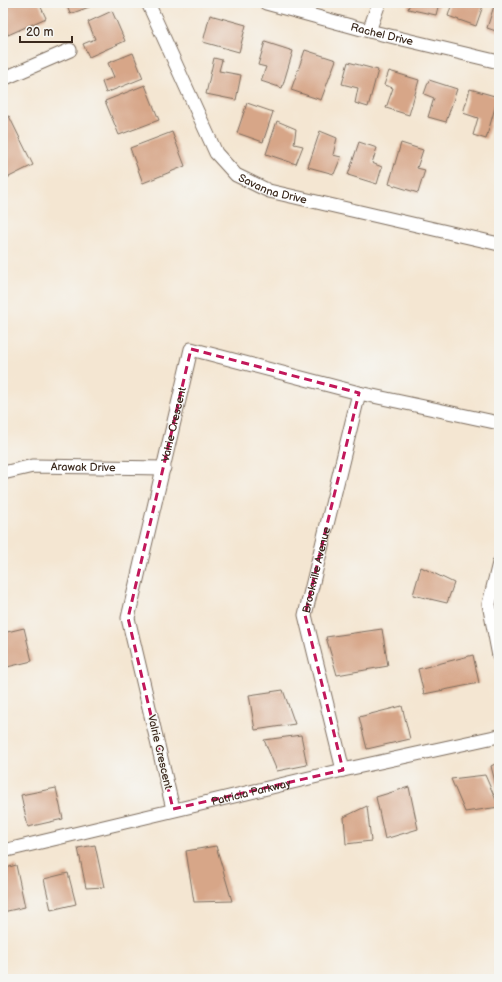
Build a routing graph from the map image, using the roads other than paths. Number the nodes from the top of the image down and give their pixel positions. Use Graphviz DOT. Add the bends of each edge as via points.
graph roads {
  1 [pos="148,3"];
  2 [pos="266,3"];
  3 [pos="378,3"];
  4 [pos="368,31"];
  5 [pos="70,50"];
  6 [pos="499,62"];
  7 [pos="3,79"];
  8 [pos="499,244"];
  9 [pos="359,393"];
  10 [pos="499,423"];
  11 [pos="164,468"];
  12 [pos="3,473"];
  13 [pos="499,563"];
  14 [pos="499,656"];
  15 [pos="499,736"];
  16 [pos="343,770"];
  17 [pos="173,809"];
  18 [pos="3,850"];
  1 -- 8 [label="street, Savanna Drive" via="216,152 236,175 269,191"];
  2 -- 4 [label="street, Rachel Drive"];
  3 -- 4 [label="street"];
  4 -- 6 [label="street, Rachel Drive"];
  5 -- 7 [label="street"];
  9 -- 10 [label="street, Valrie Crescent"];
  9 -- 11 [label="street, Valrie Crescent" via="191,349"];
  9 -- 16 [label="street, Brookville Avenue" via="305,615"];
  11 -- 12 [label="street, Arawak Drive" via="33,466"];
  11 -- 17 [label="street, Valrie Crescent" via="128,618"];
  13 -- 14 [label="street" via="488,604"];
  15 -- 16 [label="street, Patricia Parkway"];
  16 -- 17 [label="street, Patricia Parkway"];
  17 -- 18 [label="street, Patricia Parkway"];
}
